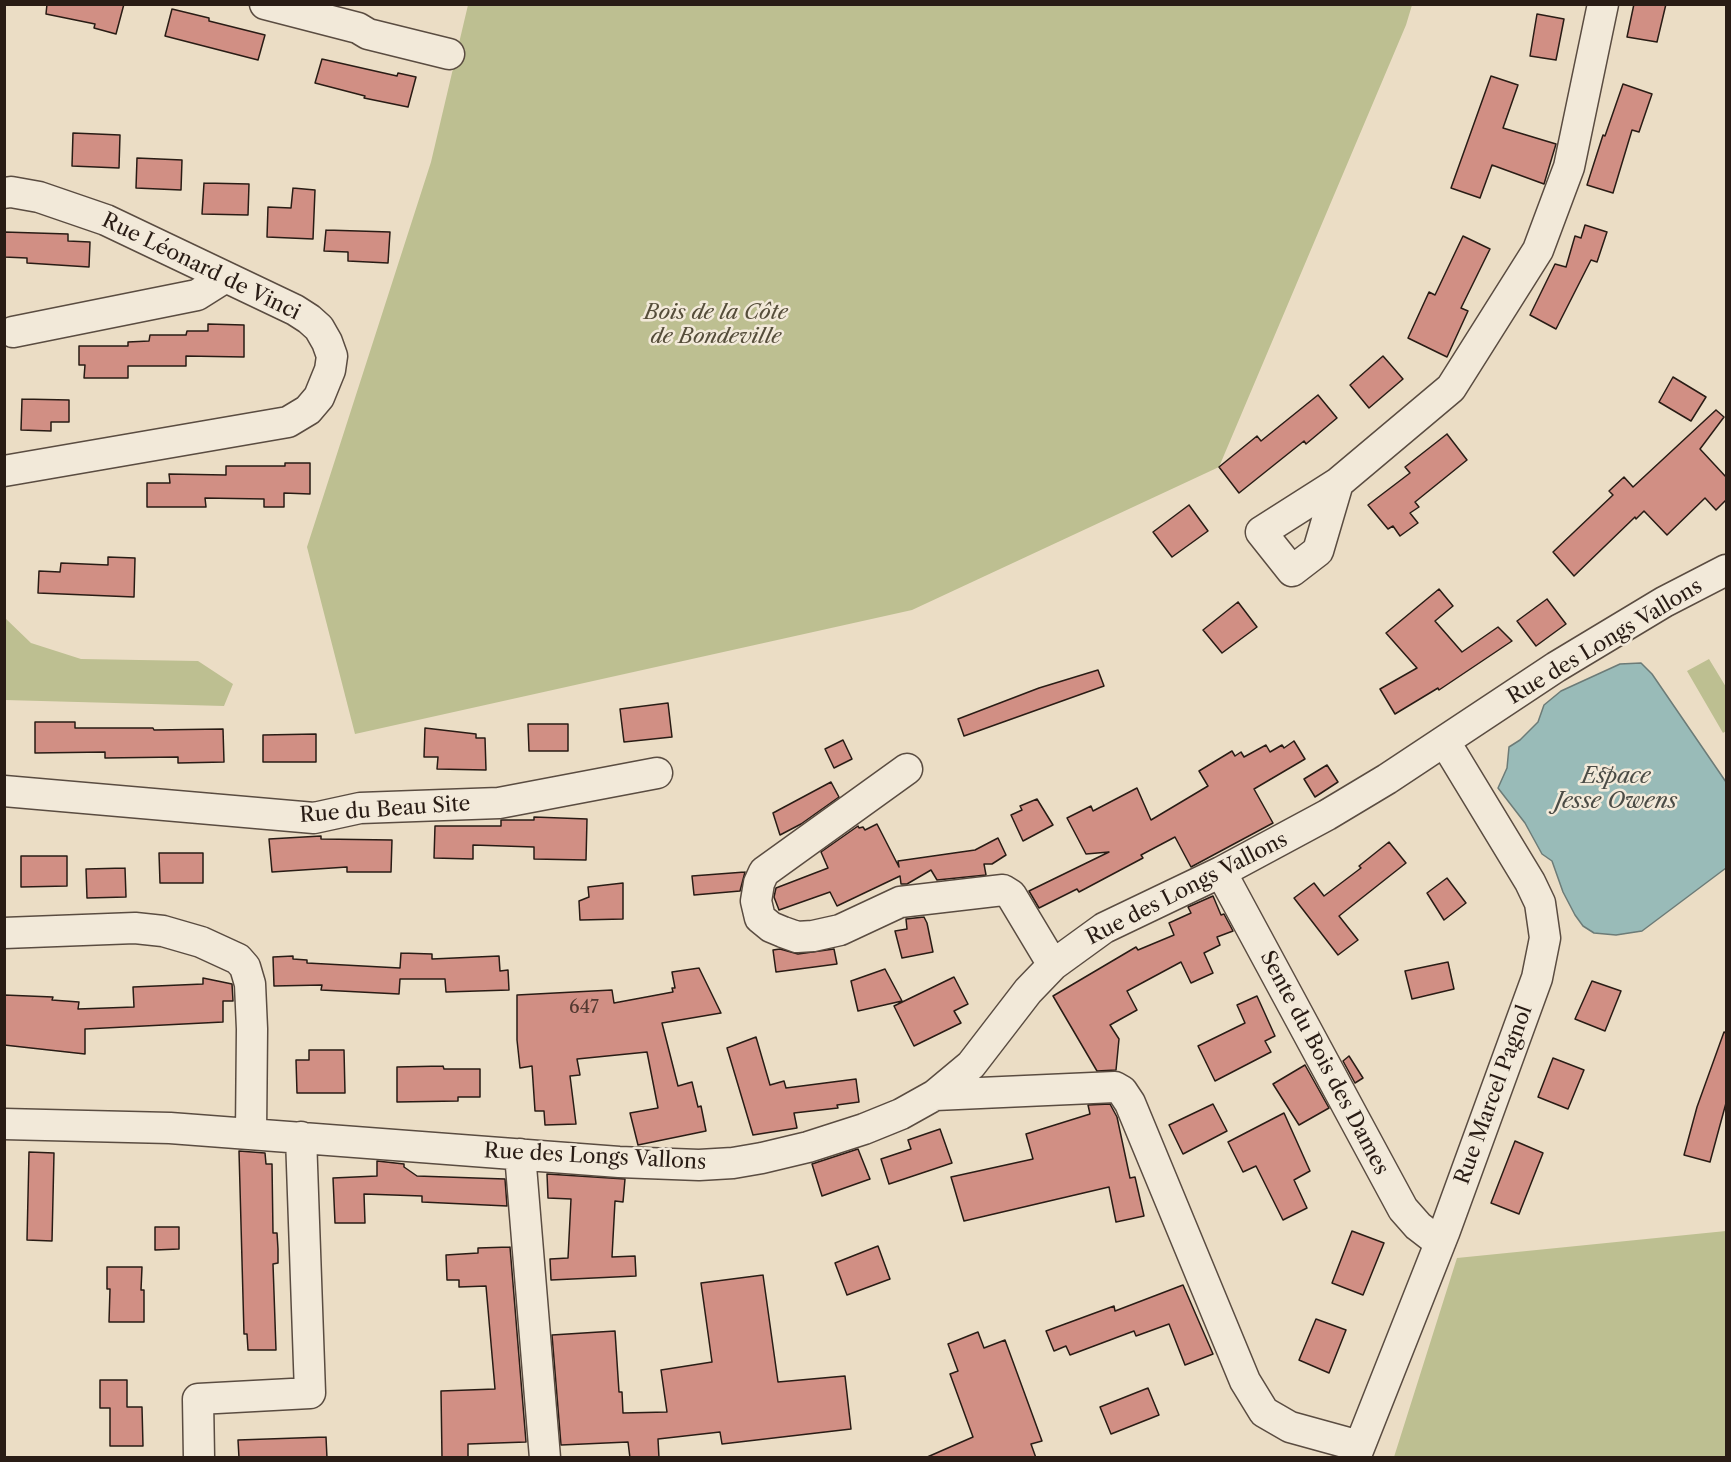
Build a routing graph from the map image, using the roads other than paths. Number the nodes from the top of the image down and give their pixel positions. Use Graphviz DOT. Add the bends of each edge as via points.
graph roads {
  1 [pos="265,4"];
  2 [pos="1603,4"];
  3 [pos="449,54"];
  4 [pos="7,185"];
  5 [pos="224,278"];
  6 [pos="13,332"];
  7 [pos="4,471"];
  8 [pos="1338,483"];
  9 [pos="1726,570"];
  10 [pos="1445,742"];
  11 [pos="907,769"];
  12 [pos="657,773"];
  13 [pos="4,791"];
  14 [pos="1221,872"];
  15 [pos="4,933"];
  16 [pos="1053,965"];
  17 [pos="935,1095"];
  18 [pos="4,1124"];
  19 [pos="251,1134"];
  20 [pos="301,1137"];
  21 [pos="520,1154"];
  22 [pos="1440,1243"];
  23 [pos="1357,1452"];
  24 [pos="199,1458"];
  25 [pos="545,1458"];
  1 -- 3 [label="street"];
  2 -- 8 [label="street" via="1569,167 1538,250 1451,388"];
  4 -- 5 [label="street, Rue Léonard de Vinci" via="106,220"];
  5 -- 6 [label="street" via="197,295"];
  5 -- 7 [label="street, Rue Léonard de Vinci" via="295,310 319,328 332,356 319,397 308,410 288,422"];
  9 -- 10 [label="street, Rue des Longs Vallons" via="1556,666"];
  10 -- 14 [label="street, Rue des Longs Vallons" via="1277,844"];
  10 -- 22 [label="street, Rue Marcel Pagnol" via="1530,882 1540,903 1545,938 1537,978"];
  11 -- 16 [label="street" via="764,872 756,901 760,918 797,937 813,936 840,930 900,902 1003,890 1011,894"];
  12 -- 13 [label="street, Rue du Beau Site" via="500,803 360,808 314,818"];
  14 -- 16 [label="street, Rue des Longs Vallons" via="1104,928"];
  14 -- 22 [label="street, Sente du Bois des Dames" via="1403,1209"];
  15 -- 19 [label="street" via="135,928 163,931 238,959 250,984"];
  16 -- 17 [label="street, Rue des Longs Vallons" via="970,1065"];
  17 -- 21 [label="street, Rue des Longs Vallons" via="864,1129 808,1147 733,1163 665,1165"];
  17 -- 23 [label="street" via="1115,1087 1122,1091 1245,1381 1264,1412 1290,1427"];
  18 -- 19 [label="street, Rue des Longs Vallons"];
  19 -- 20 [label="street, Rue des Longs Vallons"];
  20 -- 21 [label="street, Rue des Longs Vallons"];
  20 -- 24 [label="street" via="310,1393 198,1399"];
  21 -- 25 [label="street"];
  22 -- 23 [label="street, Rue Marcel Pagnol"];
}
